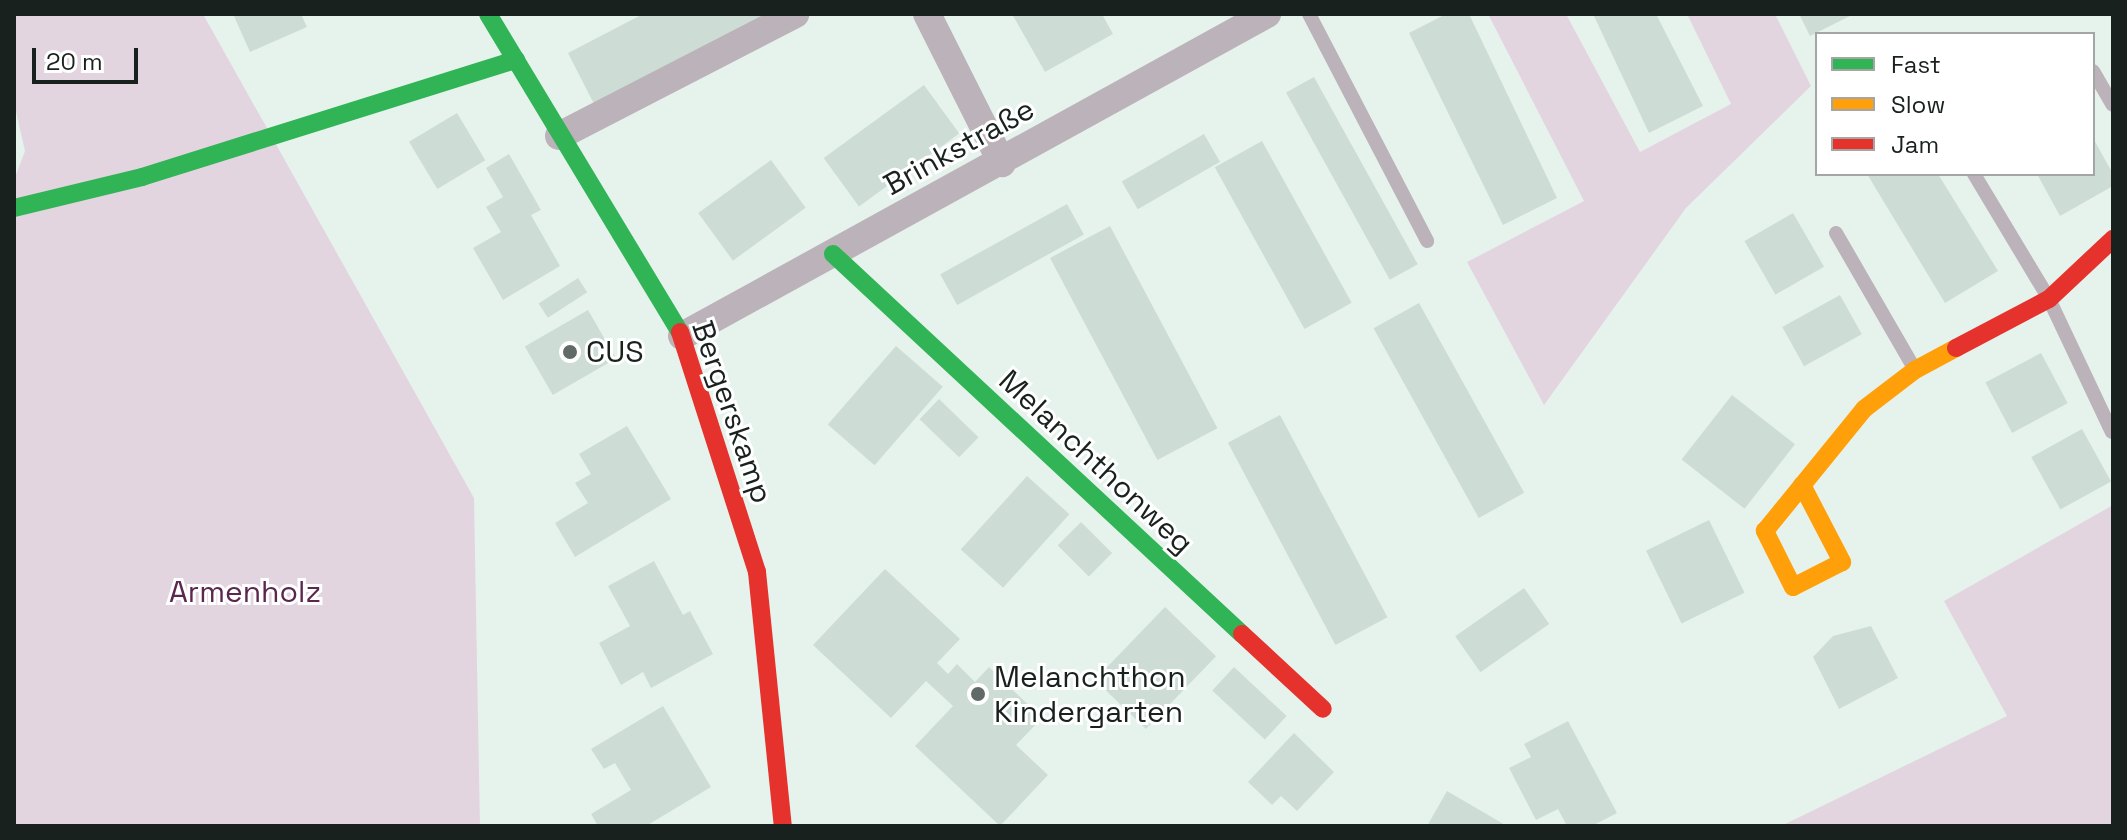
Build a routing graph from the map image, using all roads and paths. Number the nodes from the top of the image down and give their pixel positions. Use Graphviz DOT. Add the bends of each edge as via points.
graph roads {
  1 [pos="488,14"];
  2 [pos="795,14"];
  3 [pos="927,14"];
  4 [pos="1267,14"];
  5 [pos="1309,14"];
  6 [pos="516,60"];
  7 [pos="2095,74"];
  8 [pos="2113,105"];
  9 [pos="559,136"];
  10 [pos="1002,163"];
  11 [pos="1975,176"];
  12 [pos="14,208"];
  13 [pos="1836,233"];
  14 [pos="2113,239"];
  15 [pos="1427,241"];
  16 [pos="833,254"];
  17 [pos="2049,299"];
  18 [pos="682,336"];
  19 [pos="1915,370"];
  20 [pos="2112,432"];
  21 [pos="1802,485"];
  22 [pos="1323,709"];
  23 [pos="783,826"];
  1 -- 6 [label="street, Bergerskamp"];
  2 -- 9 [label="street"];
  3 -- 10 [label="street"];
  4 -- 10 [label="street, Brinkstraße"];
  5 -- 15 [label="lane"];
  6 -- 9 [label="street, Bergerskamp"];
  6 -- 12 [label="street" via="142,177"];
  7 -- 8 [label="lane"];
  9 -- 18 [label="street, Bergerskamp"];
  10 -- 16 [label="street, Brinkstraße"];
  11 -- 17 [label="lane"];
  13 -- 19 [label="lane"];
  14 -- 17 [label="street"];
  16 -- 18 [label="street, Brinkstraße"];
  16 -- 22 [label="street, Melanchthonweg"];
  17 -- 19 [label="street"];
  17 -- 20 [label="lane"];
  18 -- 23 [label="street, Bergerskamp" via="757,572"];
  19 -- 21 [label="street" via="1864,409"];
  21 -- 21 [label="street" via="1765,531 1793,587 1842,562"];
}
